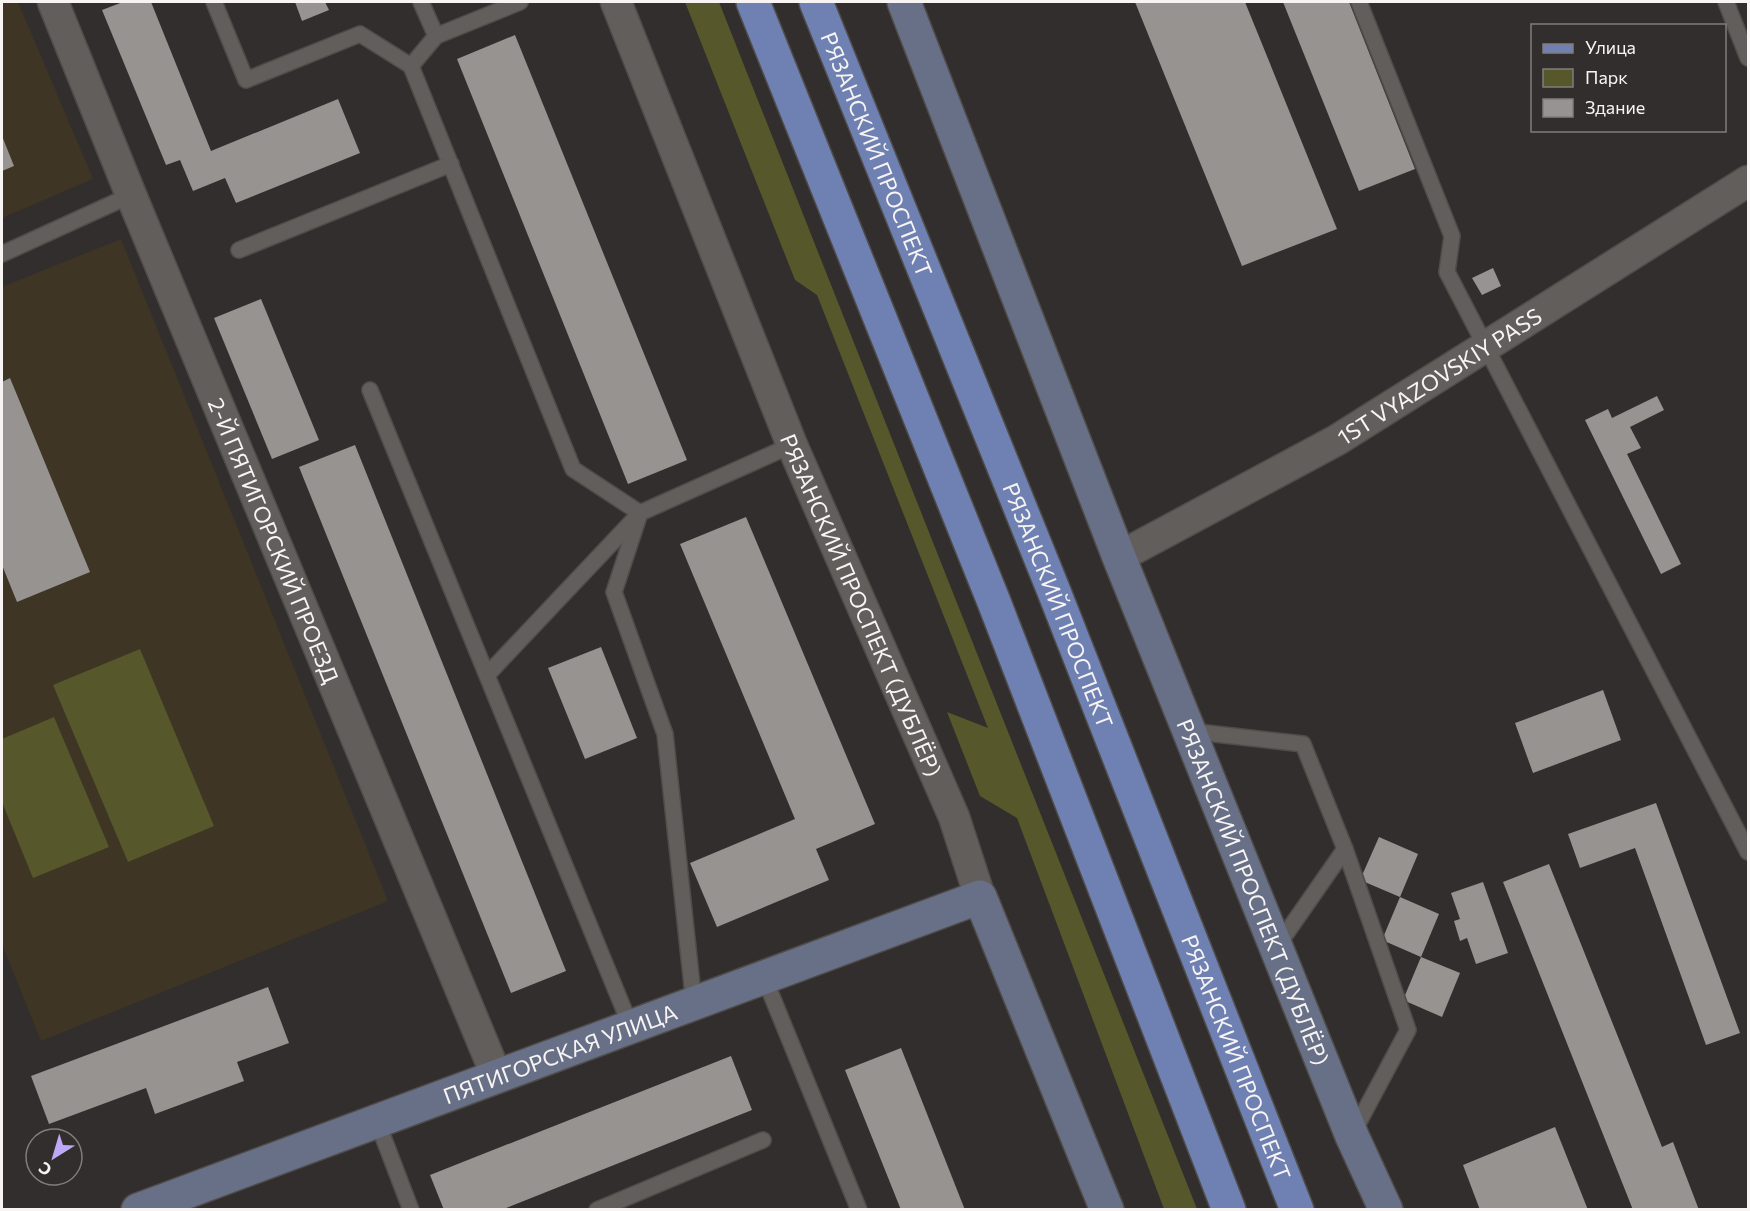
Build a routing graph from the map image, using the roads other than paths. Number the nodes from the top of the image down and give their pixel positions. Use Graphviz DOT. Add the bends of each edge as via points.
graph roads {
  1 [pos="53,2"];
  2 [pos="214,2"];
  3 [pos="421,2"];
  4 [pos="520,2"];
  5 [pos="616,2"];
  6 [pos="753,2"];
  7 [pos="816,2"];
  8 [pos="904,2"];
  9 [pos="1359,2"];
  10 [pos="1726,2"];
  11 [pos="436,36"];
  12 [pos="1749,58"];
  13 [pos="411,66"];
  14 [pos="451,164"];
  15 [pos="1749,181"];
  16 [pos="131,195"];
  17 [pos="239,250"];
  18 [pos="2,254"];
  19 [pos="1487,346"];
  20 [pos="370,390"];
  21 [pos="792,445"];
  22 [pos="640,513"];
  23 [pos="1119,557"];
  24 [pos="487,675"];
  25 [pos="1189,731"];
  26 [pos="1345,849"];
  27 [pos="1749,852"];
  28 [pos="980,897"];
  29 [pos="1276,948"];
  30 [pos="764,977"];
  31 [pos="694,1004"];
  32 [pos="631,1027"];
  33 [pos="496,1077"];
  34 [pos="377,1121"];
  35 [pos="1352,1136"];
  36 [pos="763,1140"];
  37 [pos="1296,1203"];
  38 [pos="138,1209"];
  39 [pos="411,1209"];
  40 [pos="597,1209"];
  41 [pos="859,1209"];
  42 [pos="1107,1209"];
  43 [pos="1229,1209"];
  44 [pos="1386,1209"];
  1 -- 16 [label="street, 2-Й ПЯТИГОРСКИЙ ПРОЕЗД"];
  2 -- 13 [label="lane" via="246,80 360,34"];
  3 -- 11 [label="lane"];
  4 -- 11 [label="lane"];
  5 -- 21 [label="street, РЯЗАНСКИЙ ПРОСПЕКТ (ДУБЛЁР)"];
  6 -- 43 [label="main road" via="990,591"];
  7 -- 37 [label="main road, РЯЗАНСКИЙ ПРОСПЕКТ"];
  8 -- 23 [label="street, РЯЗАНСКИЙ ПРОСПЕКТ (ДУБЛЁР)"];
  9 -- 19 [label="lane" via="1452,236 1447,272"];
  10 -- 12 [label="lane"];
  11 -- 13 [label="lane"];
  13 -- 14 [label="lane"];
  14 -- 17 [label="lane"];
  14 -- 22 [label="lane" via="573,469"];
  15 -- 19 [label="street, 1ST VYAZOVSKIY PASS"];
  16 -- 18 [label="lane"];
  16 -- 33 [label="street, 2-Й ПЯТИГОРСКИЙ ПРОЕЗД"];
  19 -- 23 [label="street, 1ST VYAZOVSKIY PASS" via="1336,440"];
  19 -- 27 [label="lane"];
  20 -- 24 [label="lane"];
  21 -- 22 [label="lane"];
  21 -- 28 [label="street, РЯЗАНСКИЙ ПРОСПЕКТ (ДУБЛЁР)" via="954,817"];
  22 -- 24 [label="lane"];
  22 -- 31 [label="lane" via="614,592 665,734"];
  23 -- 25 [label="street, РЯЗАНСКИЙ ПРОСПЕКТ (ДУБЛЁР)"];
  24 -- 32 [label="lane"];
  25 -- 26 [label="lane" via="1303,744"];
  25 -- 29 [label="street, РЯЗАНСКИЙ ПРОСПЕКТ (ДУБЛЁР)"];
  26 -- 29 [label="lane"];
  26 -- 35 [label="lane" via="1408,1030"];
  28 -- 30 [label="street, ПЯТИГОРСКАЯ УЛИЦА"];
  28 -- 42 [label="street, РЯЗАНСКИЙ ПРОСПЕКТ (ДУБЛЁР)"];
  29 -- 35 [label="street, РЯЗАНСКИЙ ПРОСПЕКТ (ДУБЛЁР)"];
  30 -- 31 [label="street, ПЯТИГОРСКАЯ УЛИЦА"];
  30 -- 41 [label="lane"];
  31 -- 32 [label="street, ПЯТИГОРСКАЯ УЛИЦА"];
  32 -- 33 [label="street, ПЯТИГОРСКАЯ УЛИЦА"];
  33 -- 34 [label="street, ПЯТИГОРСКАЯ УЛИЦА"];
  34 -- 38 [label="street, ПЯТИГОРСКАЯ УЛИЦА"];
  34 -- 39 [label="lane"];
  35 -- 44 [label="street, РЯЗАНСКИЙ ПРОСПЕКТ (ДУБЛЁР)"];
  36 -- 40 [label="lane"];
}
